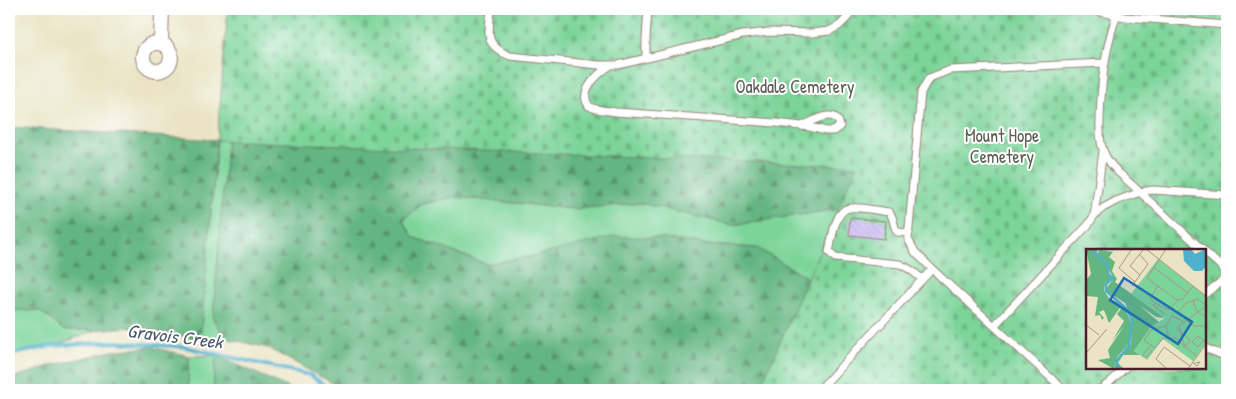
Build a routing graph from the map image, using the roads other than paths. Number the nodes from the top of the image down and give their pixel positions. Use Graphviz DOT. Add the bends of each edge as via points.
graph roads {
  1 [pos="162,9"];
  2 [pos="491,9"];
  3 [pos="648,9"];
  4 [pos="850,9"];
  5 [pos="1059,9"];
  6 [pos="1118,12"];
  7 [pos="1227,25"];
  8 [pos="161,43"];
  9 [pos="646,58"];
  10 [pos="1105,63"];
  11 [pos="611,65"];
  12 [pos="802,126"];
  13 [pos="1103,150"];
  14 [pos="1140,192"];
  15 [pos="1227,195"];
  16 [pos="1094,216"];
  17 [pos="909,233"];
  18 [pos="1202,249"];
  19 [pos="1206,253"];
  20 [pos="932,269"];
  21 [pos="1227,272"];
  22 [pos="1227,278"];
  23 [pos="922,279"];
  24 [pos="1206,293"];
  25 [pos="994,326"];
  26 [pos="1206,348"];
  27 [pos="1227,357"];
  28 [pos="1124,369"];
  29 [pos="819,390"];
  30 [pos="1064,390"];
  31 [pos="1099,390"];
  1 -- 8 [label="street"];
  2 -- 11 [label="lane" via="489,34 499,52 510,56"];
  3 -- 9 [label="lane"];
  4 -- 9 [label="lane" via="848,18 829,31 743,34"];
  5 -- 6 [label="lane"];
  6 -- 7 [label="lane"];
  6 -- 10 [label="lane"];
  9 -- 11 [label="lane"];
  10 -- 13 [label="lane" via="1100,104"];
  10 -- 17 [label="lane" via="950,70 929,78 921,92"];
  11 -- 12 [label="lane" via="599,73 587,89 586,97 594,108"];
  12 -- 12 [label="lane" via="826,131 834,131 840,126 836,117 831,115"];
  13 -- 14 [label="lane" via="1110,163"];
  13 -- 16 [label="lane"];
  14 -- 15 [label="lane"];
  14 -- 16 [label="lane" via="1116,201"];
  14 -- 18 [label="lane"];
  16 -- 25 [label="lane"];
  17 -- 20 [label="lane" via="911,246"];
  17 -- 23 [label="lane" via="897,232 889,212 848,208 841,213 829,252 835,258 900,264"];
  19 -- 21 [label="lane"];
  20 -- 23 [label="lane"];
  20 -- 25 [label="lane"];
  22 -- 24 [label="lane"];
  23 -- 29 [label="lane"];
  25 -- 30 [label="lane"];
  26 -- 27 [label="lane"];
  28 -- 31 [label="lane"];
}
